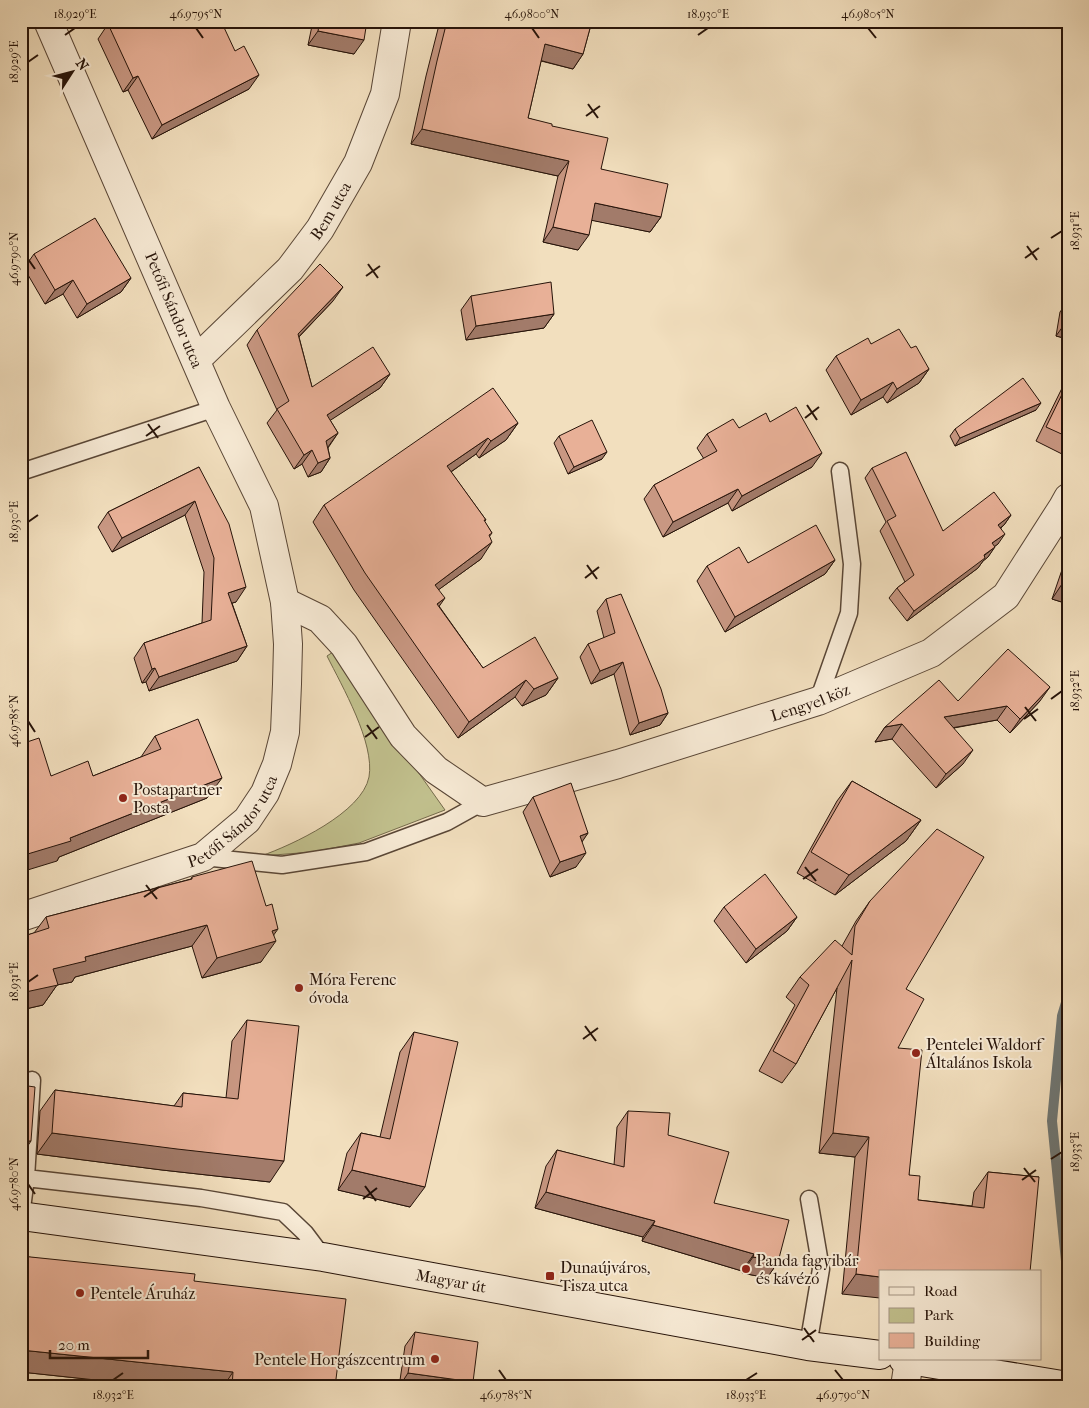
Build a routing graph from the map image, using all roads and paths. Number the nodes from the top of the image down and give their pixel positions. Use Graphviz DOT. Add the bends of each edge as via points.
graph roads {
  1 [pos="48,21"];
  2 [pos="397,21"];
  3 [pos="196,360"];
  4 [pos="216,408"];
  5 [pos="840,471"];
  6 [pos="21,472"];
  7 [pos="1068,498"];
  8 [pos="285,602"];
  9 [pos="818,701"];
  10 [pos="483,802"];
  11 [pos="204,857"];
  12 [pos="21,917"];
  13 [pos="32,1080"];
  14 [pos="26,1178"];
  15 [pos="809,1199"];
  16 [pos="21,1216"];
  17 [pos="323,1257"];
  18 [pos="808,1346"];
  19 [pos="879,1356"];
  20 [pos="906,1360"];
  21 [pos="1068,1386"];
  22 [pos="905,1387"];
  1 -- 3 [label="street, Petőfi Sándor utca"];
  2 -- 3 [label="street, Bem utca" via="384,94 358,163 320,229 290,269"];
  3 -- 4 [label="street, Petőfi Sándor utca"];
  4 -- 6 [label="lane"];
  4 -- 8 [label="street, Petőfi Sándor utca" via="264,506"];
  5 -- 9 [label="lane" via="852,564 849,614"];
  7 -- 9 [label="street, Lengyel köz" via="1006,596 931,653"];
  8 -- 10 [label="street" via="320,619 344,644 403,736 436,770"];
  8 -- 11 [label="street, Petőfi Sándor utca" via="288,644 285,732 277,764 265,793 247,820"];
  9 -- 10 [label="street, Lengyel köz" via="618,764"];
  10 -- 11 [label="lane" via="447,822 366,852 282,864"];
  11 -- 12 [label="street, Petőfi Sándor utca"];
  13 -- 14 [label="lane"];
  14 -- 16 [label="lane"];
  14 -- 17 [label="lane" via="201,1198 282,1212 305,1233"];
  15 -- 18 [label="lane" via="821,1269"];
  16 -- 17 [label="street, Magyar út"];
  17 -- 18 [label="street, Magyar út"];
  18 -- 19 [label="street, Magyar út"];
  20 -- 21 [label="street"];
  20 -- 22 [label="street"];
}
